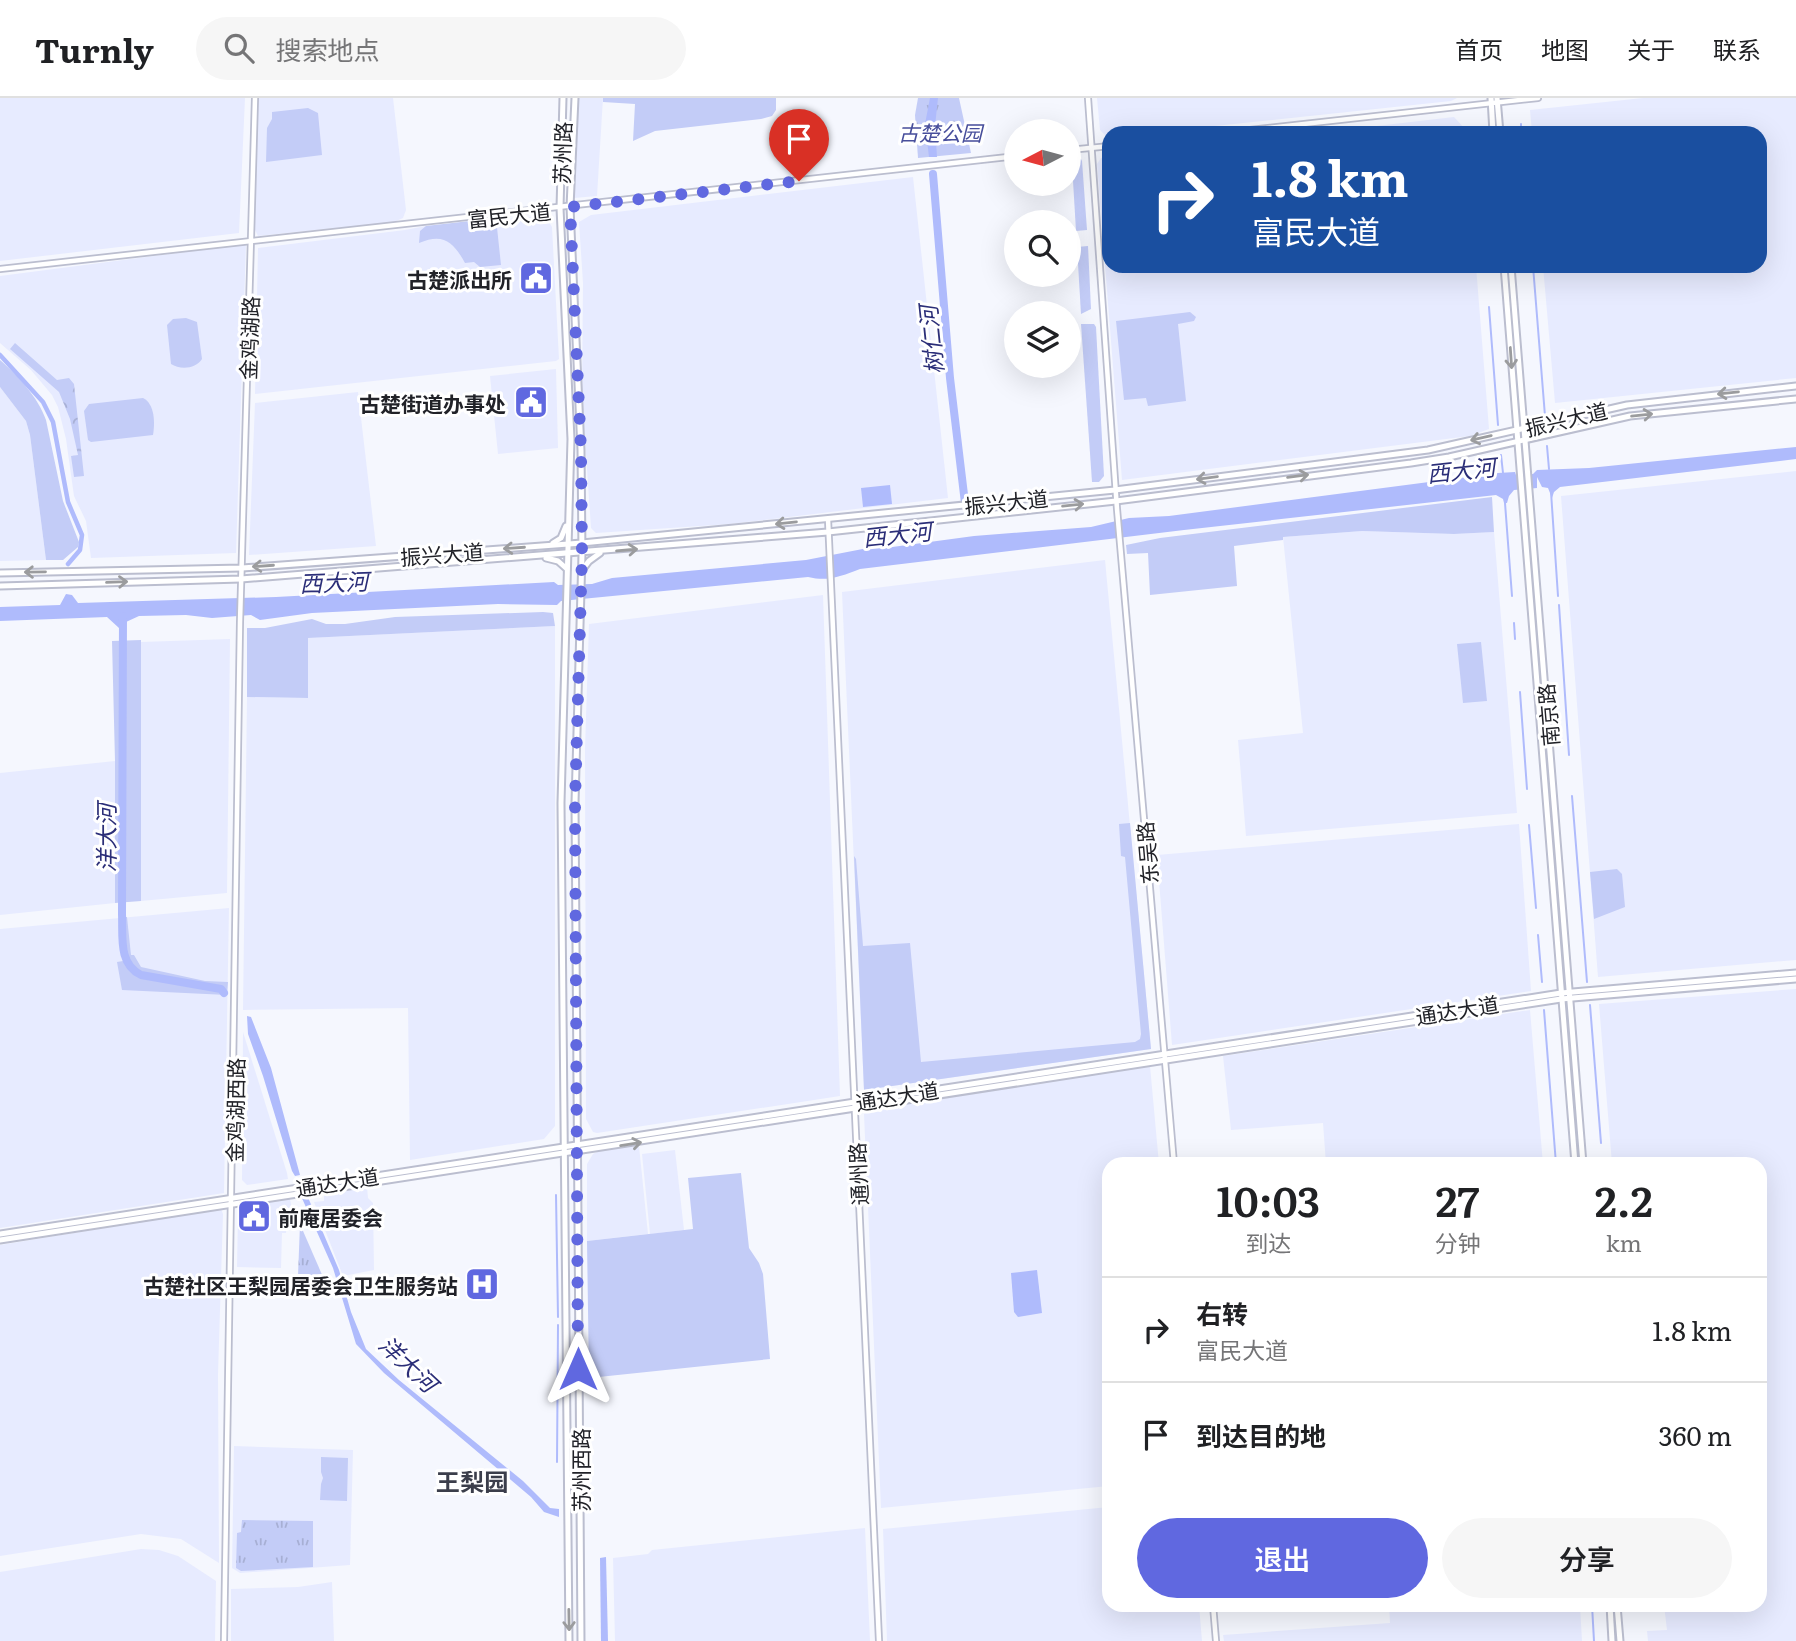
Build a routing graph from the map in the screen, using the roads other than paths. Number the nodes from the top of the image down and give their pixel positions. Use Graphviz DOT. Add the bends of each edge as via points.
graph roads {
  1 [pos="255,98"];
  2 [pos="563,98"];
  3 [pos="575,98"];
  4 [pos="1088,98"];
  5 [pos="1538,98"];
  6 [pos="1494,100"];
  7 [pos="1280,126"];
  8 [pos="1493,126"];
  9 [pos="1499,126"];
  10 [pos="1102,147"];
  11 [pos="1091,148"];
  12 [pos="1082,149"];
  13 [pos="1004,157"];
  14 [pos="570,207"];
  15 [pos="560,208"];
  16 [pos="251,242"];
  17 [pos="0,269"];
  18 [pos="1505,273"];
  19 [pos="1512,273"];
  20 [pos="1796,386"];
  21 [pos="1796,399"];
  22 [pos="1525,427"];
  23 [pos="1516,430"];
  24 [pos="1526,440"];
  25 [pos="1517,442"];
  26 [pos="1115,490"];
  27 [pos="1525,497"];
  28 [pos="1116,501"];
  29 [pos="569,517"];
  30 [pos="828,519"];
  31 [pos="568,526"];
  32 [pos="582,528"];
  33 [pos="828,532"];
  34 [pos="598,541"];
  35 [pos="582,543"];
  36 [pos="568,544"];
  37 [pos="541,546"];
  38 [pos="602,552"];
  39 [pos="568,554"];
  40 [pos="582,554"];
  41 [pos="536,557"];
  42 [pos="242,568"];
  43 [pos="567,572"];
  44 [pos="0,573"];
  45 [pos="582,573"];
  46 [pos="241,579"];
  47 [pos="0,586"];
  48 [pos="1796,973"];
  49 [pos="1796,979"];
  50 [pos="1561,996"];
  51 [pos="1569,996"];
  52 [pos="1165,1057"];
  53 [pos="854,1105"];
  54 [pos="576,1144"];
  55 [pos="563,1146"];
  56 [pos="576,1152"];
  57 [pos="563,1153"];
  58 [pos="1173,1157"];
  59 [pos="1574,1157"];
  60 [pos="1582,1157"];
  61 [pos="232,1200"];
  62 [pos="0,1234"];
  63 [pos="0,1240"];
  64 [pos="568,1526"];
  65 [pos="579,1526"];
  66 [pos="568,1578"];
  67 [pos="580,1578"];
  68 [pos="1214,1612"];
  69 [pos="1610,1612"];
  70 [pos="1618,1612"];
  71 [pos="224,1641"];
  72 [pos="569,1641"];
  73 [pos="581,1641"];
  74 [pos="879,1641"];
  75 [pos="1216,1641"];
  76 [pos="1612,1641"];
  77 [pos="1620,1641"];
  1 -- 16 [label="street, 金鸡湖路"];
  2 -- 15 [label="main road, 苏州路"];
  3 -- 14 [label="main road, 苏州路"];
  4 -- 11 [label="street"];
  5 -- 6 [label="street"];
  6 -- 7 [label="street"];
  6 -- 8 [label="main road"];
  6 -- 9 [label="main road"];
  10 -- 11 [label="street"];
  11 -- 12 [label="street"];
  11 -- 26 [label="street"];
  13 -- 14 [label="street, 富民大道"];
  14 -- 15 [label="street, 富民大道"];
  14 -- 32 [label="main road, 苏州西路"];
  15 -- 16 [label="street, 富民大道"];
  15 -- 29 [label="main road, 苏州西路" via="571,439"];
  16 -- 17 [label="street, 富民大道"];
  16 -- 42 [label="street, 金鸡湖路"];
  18 -- 23 [label="main road, 南京路, one-way"];
  19 -- 22 [label="main road, 南京路"];
  20 -- 22 [label="main road, 振兴大道, one-way" via="1627,405"];
  24 -- 21 [label="main road, 振兴大道, one-way" via="1630,416"];
  22 -- 23 [label="main road, 振兴大道"];
  22 -- 24 [label="main road, 南京路"];
  23 -- 25 [label="main road, 南京路"];
  23 -- 26 [label="main road, 振兴大道, one-way" via="1428,450"];
  24 -- 25 [label="main road, 振兴大道"];
  24 -- 27 [label="main road, 南京路"];
  25 -- 27 [label="main road, 南京路"];
  28 -- 25 [label="main road, 振兴大道, one-way" via="1411,463"];
  26 -- 28 [label="street"];
  26 -- 30 [label="main road, 振兴大道"];
  27 -- 50 [label="main road, 南京路"];
  27 -- 51 [label="main road, 南京路"];
  33 -- 28 [label="main road, 振兴大道, one-way"];
  28 -- 52 [label="street, 东吴路"];
  29 -- 31 [label="main road, 苏州西路"];
  29 -- 37 [label="main road" via="561,538"];
  30 -- 33 [label="street, 通州路"];
  30 -- 34 [label="main road, 振兴大道, one-way"];
  31 -- 32 [label="main road"];
  31 -- 36 [label="main road, 苏州西路"];
  32 -- 34 [label="main road"];
  32 -- 35 [label="main road, 苏州西路"];
  38 -- 33 [label="main road, 振兴大道, one-way"];
  33 -- 53 [label="street, 通州路"];
  34 -- 35 [label="main road, 振兴大道"];
  35 -- 36 [label="main road, 振兴大道"];
  35 -- 40 [label="main road, 苏州西路"];
  36 -- 37 [label="main road, 振兴大道"];
  36 -- 39 [label="main road, 苏州西路"];
  37 -- 42 [label="main road, 振兴大道, one-way"];
  38 -- 40 [label="main road, 振兴大道"];
  38 -- 45 [label="main road"];
  39 -- 40 [label="main road, 振兴大道"];
  39 -- 41 [label="main road, 振兴大道"];
  39 -- 43 [label="main road, 苏州西路"];
  40 -- 45 [label="main road, 苏州西路"];
  41 -- 43 [label="main road" via="552,559"];
  41 -- 46 [label="main road, 振兴大道"];
  42 -- 44 [label="main road, 振兴大道, one-way"];
  42 -- 46 [label="street, 金鸡湖路"];
  43 -- 55 [label="main road, 苏州西路" via="561,803"];
  45 -- 54 [label="main road, 苏州西路" via="575,803"];
  47 -- 46 [label="main road, 振兴大道, one-way"];
  46 -- 61 [label="street, 金鸡湖西路"];
  48 -- 51 [label="main road, 通达大道"];
  49 -- 51 [label="main road, 通达大道"];
  50 -- 51 [label="main road, 通达大道"];
  50 -- 52 [label="main road, 通达大道"];
  50 -- 59 [label="main road, 南京路"];
  51 -- 60 [label="main road, 南京路"];
  52 -- 53 [label="main road, 通达大道"];
  52 -- 58 [label="street, 东吴路"];
  53 -- 54 [label="main road, 通达大道"];
  56 -- 53 [label="main road, 通达大道, one-way"];
  53 -- 74 [label="street, 通州路"];
  54 -- 55 [label="main road, 通达大道"];
  54 -- 56 [label="main road, 苏州西路"];
  55 -- 57 [label="main road, 苏州西路"];
  55 -- 61 [label="main road, 通达大道"];
  56 -- 57 [label="main road, 通达大道"];
  56 -- 65 [label="main road, 苏州西路"];
  57 -- 61 [label="main road, 通达大道"];
  57 -- 64 [label="main road, 苏州西路"];
  61 -- 62 [label="main road, 通达大道"];
  61 -- 63 [label="main road, 通达大道"];
  61 -- 71 [label="street, 金鸡湖西路"];
  64 -- 65 [label="street"];
  64 -- 66 [label="main road, 苏州西路"];
  65 -- 67 [label="main road, 苏州西路"];
  66 -- 67 [label="street"];
  66 -- 72 [label="main road, 苏州西路, one-way"];
  67 -- 73 [label="main road, 苏州西路"];
  68 -- 75 [label="street"];
  69 -- 76 [label="main road"];
  70 -- 77 [label="main road"];
}
